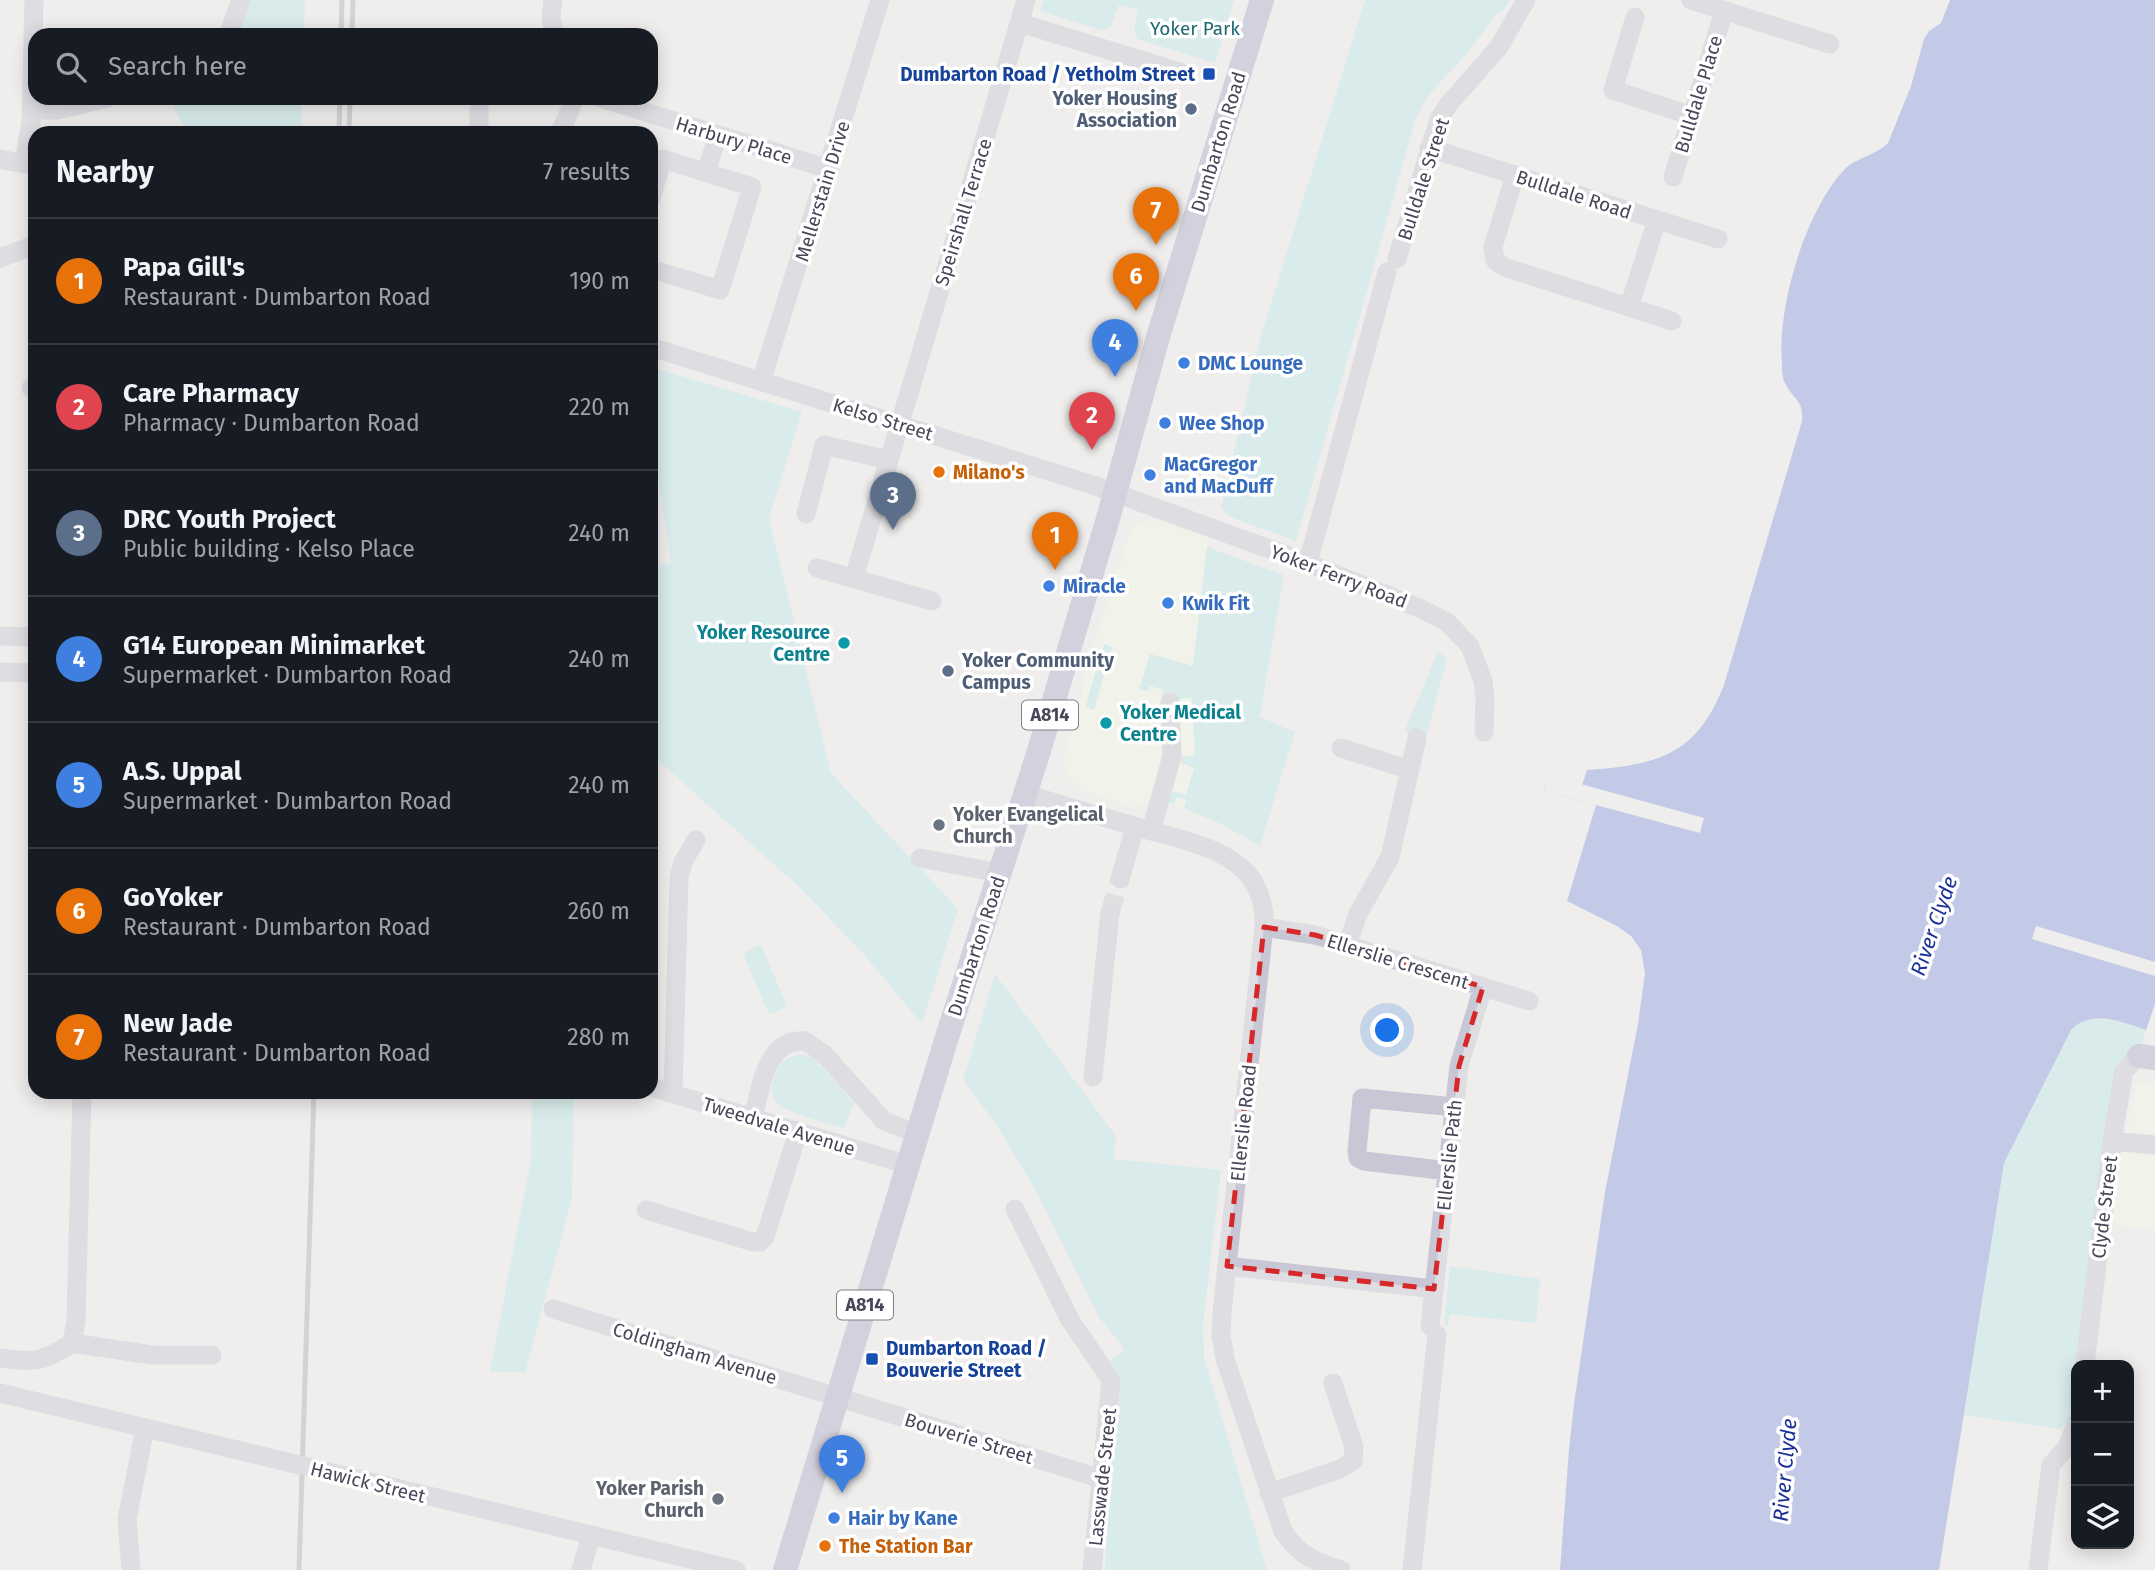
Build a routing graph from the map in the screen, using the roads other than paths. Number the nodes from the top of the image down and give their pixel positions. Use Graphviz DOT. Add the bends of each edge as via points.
graph roads {
  1 [pos="34,0"];
  2 [pos="241,0"];
  3 [pos="554,0"];
  4 [pos="880,0"];
  5 [pos="1026,0"];
  6 [pos="1262,0"];
  7 [pos="1527,0"];
  8 [pos="1691,0"];
  9 [pos="1724,11"];
  10 [pos="1636,18"];
  11 [pos="1020,23"];
  12 [pos="33,28"];
  13 [pos="231,28"];
  14 [pos="553,28"];
  15 [pos="1830,44"];
  16 [pos="1180,72"];
  17 [pos="32,105"];
  18 [pos="78,105"];
  19 [pos="479,105"];
  20 [pos="572,105"];
  21 [pos="622,105"];
  22 [pos="32,110"];
  23 [pos="1692,116"];
  24 [pos="31,126"];
  25 [pos="479,126"];
  26 [pos="563,126"];
  27 [pos="718,135"];
  28 [pos="1429,148"];
  29 [pos="0,159"];
  30 [pos="28,165"];
  31 [pos="829,169"];
  32 [pos="706,173"];
  33 [pos="658,175"];
  34 [pos="1515,175"];
  35 [pos="1673,177"];
  36 [pos="1657,220"];
  37 [pos="1718,239"];
  38 [pos="28,248"];
  39 [pos="0,258"];
  40 [pos="658,271"];
  41 [pos="1629,307"];
  42 [pos="1672,321"];
  43 [pos="660,350"];
  44 [pos="761,382"];
  45 [pos="900,424"];
  46 [pos="889,460"];
  47 [pos="1115,493"];
  48 [pos="806,514"];
  49 [pos="1308,563"];
  50 [pos="817,568"];
  51 [pos="854,578"];
  52 [pos="932,601"];
  53 [pos="0,636"];
  54 [pos="28,637"];
  55 [pos="0,672"];
  56 [pos="28,673"];
  57 [pos="1170,702"];
  58 [pos="1484,732"];
  59 [pos="1417,738"];
  60 [pos="1341,748"];
  61 [pos="1410,769"];
  62 [pos="1026,794"];
  63 [pos="1143,829"];
  64 [pos="696,840"];
  65 [pos="920,858"];
  66 [pos="1000,873"];
  67 [pos="1120,879"];
  68 [pos="1110,913"];
  69 [pos="1264,927"];
  70 [pos="1347,945"];
  71 [pos="1483,987"];
  72 [pos="1529,1001"];
  73 [pos="2147,1057"];
  74 [pos="1093,1077"];
  75 [pos="658,1089"];
  76 [pos="673,1094"];
  77 [pos="82,1099"];
  78 [pos="1455,1107"];
  79 [pos="753,1118"];
  80 [pos="798,1132"];
  81 [pos="917,1135"];
  82 [pos="2112,1140"];
  83 [pos="2155,1145"];
  84 [pos="908,1165"];
  85 [pos="1448,1171"];
  86 [pos="1015,1209"];
  87 [pos="646,1210"];
  88 [pos="1227,1266"];
  89 [pos="1434,1289"];
  90 [pos="553,1309"];
  91 [pos="72,1343"];
  92 [pos="212,1355"];
  93 [pos="0,1358"];
  94 [pos="2086,1360"];
  95 [pos="1333,1383"];
  96 [pos="0,1393"];
  97 [pos="837,1397"];
  98 [pos="145,1428"];
  99 [pos="2071,1436"];
  100 [pos="1102,1479"];
  101 [pos="1269,1493"];
  102 [pos="591,1536"];
  103 [pos="131,1570"];
  104 [pos="581,1570"];
  105 [pos="736,1570"];
  106 [pos="785,1570"];
  107 [pos="1092,1570"];
  108 [pos="1341,1570"];
  109 [pos="1412,1570"];
  110 [pos="2038,1570"];
  1 -- 12 [label="street"];
  2 -- 13 [label="street"];
  3 -- 14 [label="street"];
  4 -- 31 [label="street, Mellerstain Drive"];
  5 -- 11 [label="street, Speirshall Terrace"];
  6 -- 47 [label="main road, Dumbarton Road / A814"];
  7 -- 28 [label="street, Bulldale Street" via="1499,47 1448,105"];
  8 -- 9 [label="street, Bulldale Place"];
  9 -- 15 [label="street, Bulldale Place"];
  9 -- 23 [label="street, Bulldale Place"];
  10 -- 23 [label="street" via="1613,90"];
  11 -- 16 [label="street"];
  11 -- 45 [label="street, Speirshall Terrace"];
  17 -- 22 [label="street"];
  18 -- 22 [label="street"];
  19 -- 25 [label="street"];
  20 -- 26 [label="street"];
  21 -- 27 [label="street, Harbury Place"];
  22 -- 24 [label="street"];
  23 -- 35 [label="street, Bulldale Place"];
  27 -- 31 [label="street, Harbury Place"];
  27 -- 32 [label="street"];
  28 -- 34 [label="street, Bulldale Road"];
  28 -- 49 [label="street, Bulldale Street"];
  29 -- 30 [label="street"];
  31 -- 44 [label="street, Mellerstain Drive"];
  32 -- 33 [label="street" via="663,159"];
  32 -- 40 [label="street" via="752,187 720,290"];
  34 -- 36 [label="street, Bulldale Road"];
  34 -- 41 [label="street" via="1493,247 1499,264"];
  36 -- 37 [label="street, Bulldale Road"];
  36 -- 41 [label="street"];
  38 -- 39 [label="street"];
  41 -- 42 [label="street"];
  43 -- 44 [label="street, Kelso Street"];
  44 -- 45 [label="street, Kelso Street"];
  45 -- 46 [label="street, Speirshall Terrace"];
  45 -- 47 [label="street, Kelso Street"];
  46 -- 48 [label="street" via="824,445"];
  46 -- 51 [label="street, Speirshall Terrace"];
  47 -- 49 [label="street, Yoker Ferry Road"];
  47 -- 62 [label="main road, Dumbarton Road / A814"];
  49 -- 58 [label="street, Yoker Ferry Road" via="1419,608 1459,632 1470,646 1483,681"];
  50 -- 51 [label="street"];
  51 -- 52 [label="street"];
  53 -- 54 [label="street"];
  55 -- 56 [label="street"];
  57 -- 63 [label="street" via="1172,756"];
  59 -- 61 [label="street"];
  60 -- 61 [label="street"];
  61 -- 70 [label="street" via="1390,857 1358,914"];
  62 -- 63 [label="street, Ellerslie Road"];
  62 -- 66 [label="main road, Dumbarton Road / A814"];
  63 -- 67 [label="street"];
  63 -- 69 [label="street, Ellerslie Road" via="1214,852 1242,869 1259,894"];
  64 -- 76 [label="street" via="679,878"];
  65 -- 66 [label="street"];
  66 -- 81 [label="main road, Dumbarton Road / A814"];
  68 -- 74 [label="street"];
  69 -- 70 [label="street, Ellerslie Crescent"];
  69 -- 88 [label="street, Ellerslie Road"];
  70 -- 71 [label="street, Ellerslie Crescent"];
  71 -- 72 [label="street, Ellerslie Crescent"];
  71 -- 78 [label="street, Ellerslie Path" via="1461,1059"];
  73 -- 82 [label="street, Clyde Street" via="2124,1072"];
  75 -- 76 [label="street, Tweedvale Avenue"];
  76 -- 79 [label="street, Tweedvale Avenue"];
  77 -- 91 [label="street"];
  78 -- 85 [label="street, Ellerslie Path"];
  78 -- 85 [label="street" via="1362,1098 1358,1158"];
  79 -- 80 [label="street, Tweedvale Avenue"];
  79 -- 81 [label="street" via="771,1059 780,1046 800,1040 818,1048 884,1121"];
  80 -- 84 [label="street, Tweedvale Avenue"];
  80 -- 87 [label="street" via="760,1242"];
  81 -- 84 [label="main road, Dumbarton Road / A814"];
  82 -- 83 [label="street"];
  82 -- 94 [label="street, Clyde Street"];
  84 -- 97 [label="main road, Dumbarton Road / A814"];
  85 -- 89 [label="street, Ellerslie Path"];
  86 -- 100 [label="street, Lasswade Street" via="1070,1321 1110,1376"];
  88 -- 89 [label="street"];
  88 -- 101 [label="street, Ellerslie Road" via="1223,1348"];
  89 -- 109 [label="street, Ellerslie Path"];
  90 -- 97 [label="street, Coldingham Avenue"];
  91 -- 92 [label="street" via="152,1355"];
  91 -- 93 [label="street" via="52,1357 28,1362"];
  95 -- 101 [label="street" via="1354,1447 1353,1461"];
  96 -- 98 [label="street, Hawick Street"];
  97 -- 100 [label="street, Bouverie Street"];
  97 -- 106 [label="main road, Dumbarton Road / A814"];
  98 -- 102 [label="street, Hawick Street, bridge"];
  98 -- 103 [label="street" via="127,1519"];
  99 -- 110 [label="street" via="2052,1465"];
  100 -- 107 [label="street, Lasswade Street"];
  101 -- 108 [label="street, Ellerslie Road" via="1290,1542 1310,1559"];
  102 -- 104 [label="street"];
  102 -- 105 [label="street, Hawick Street"];
}
